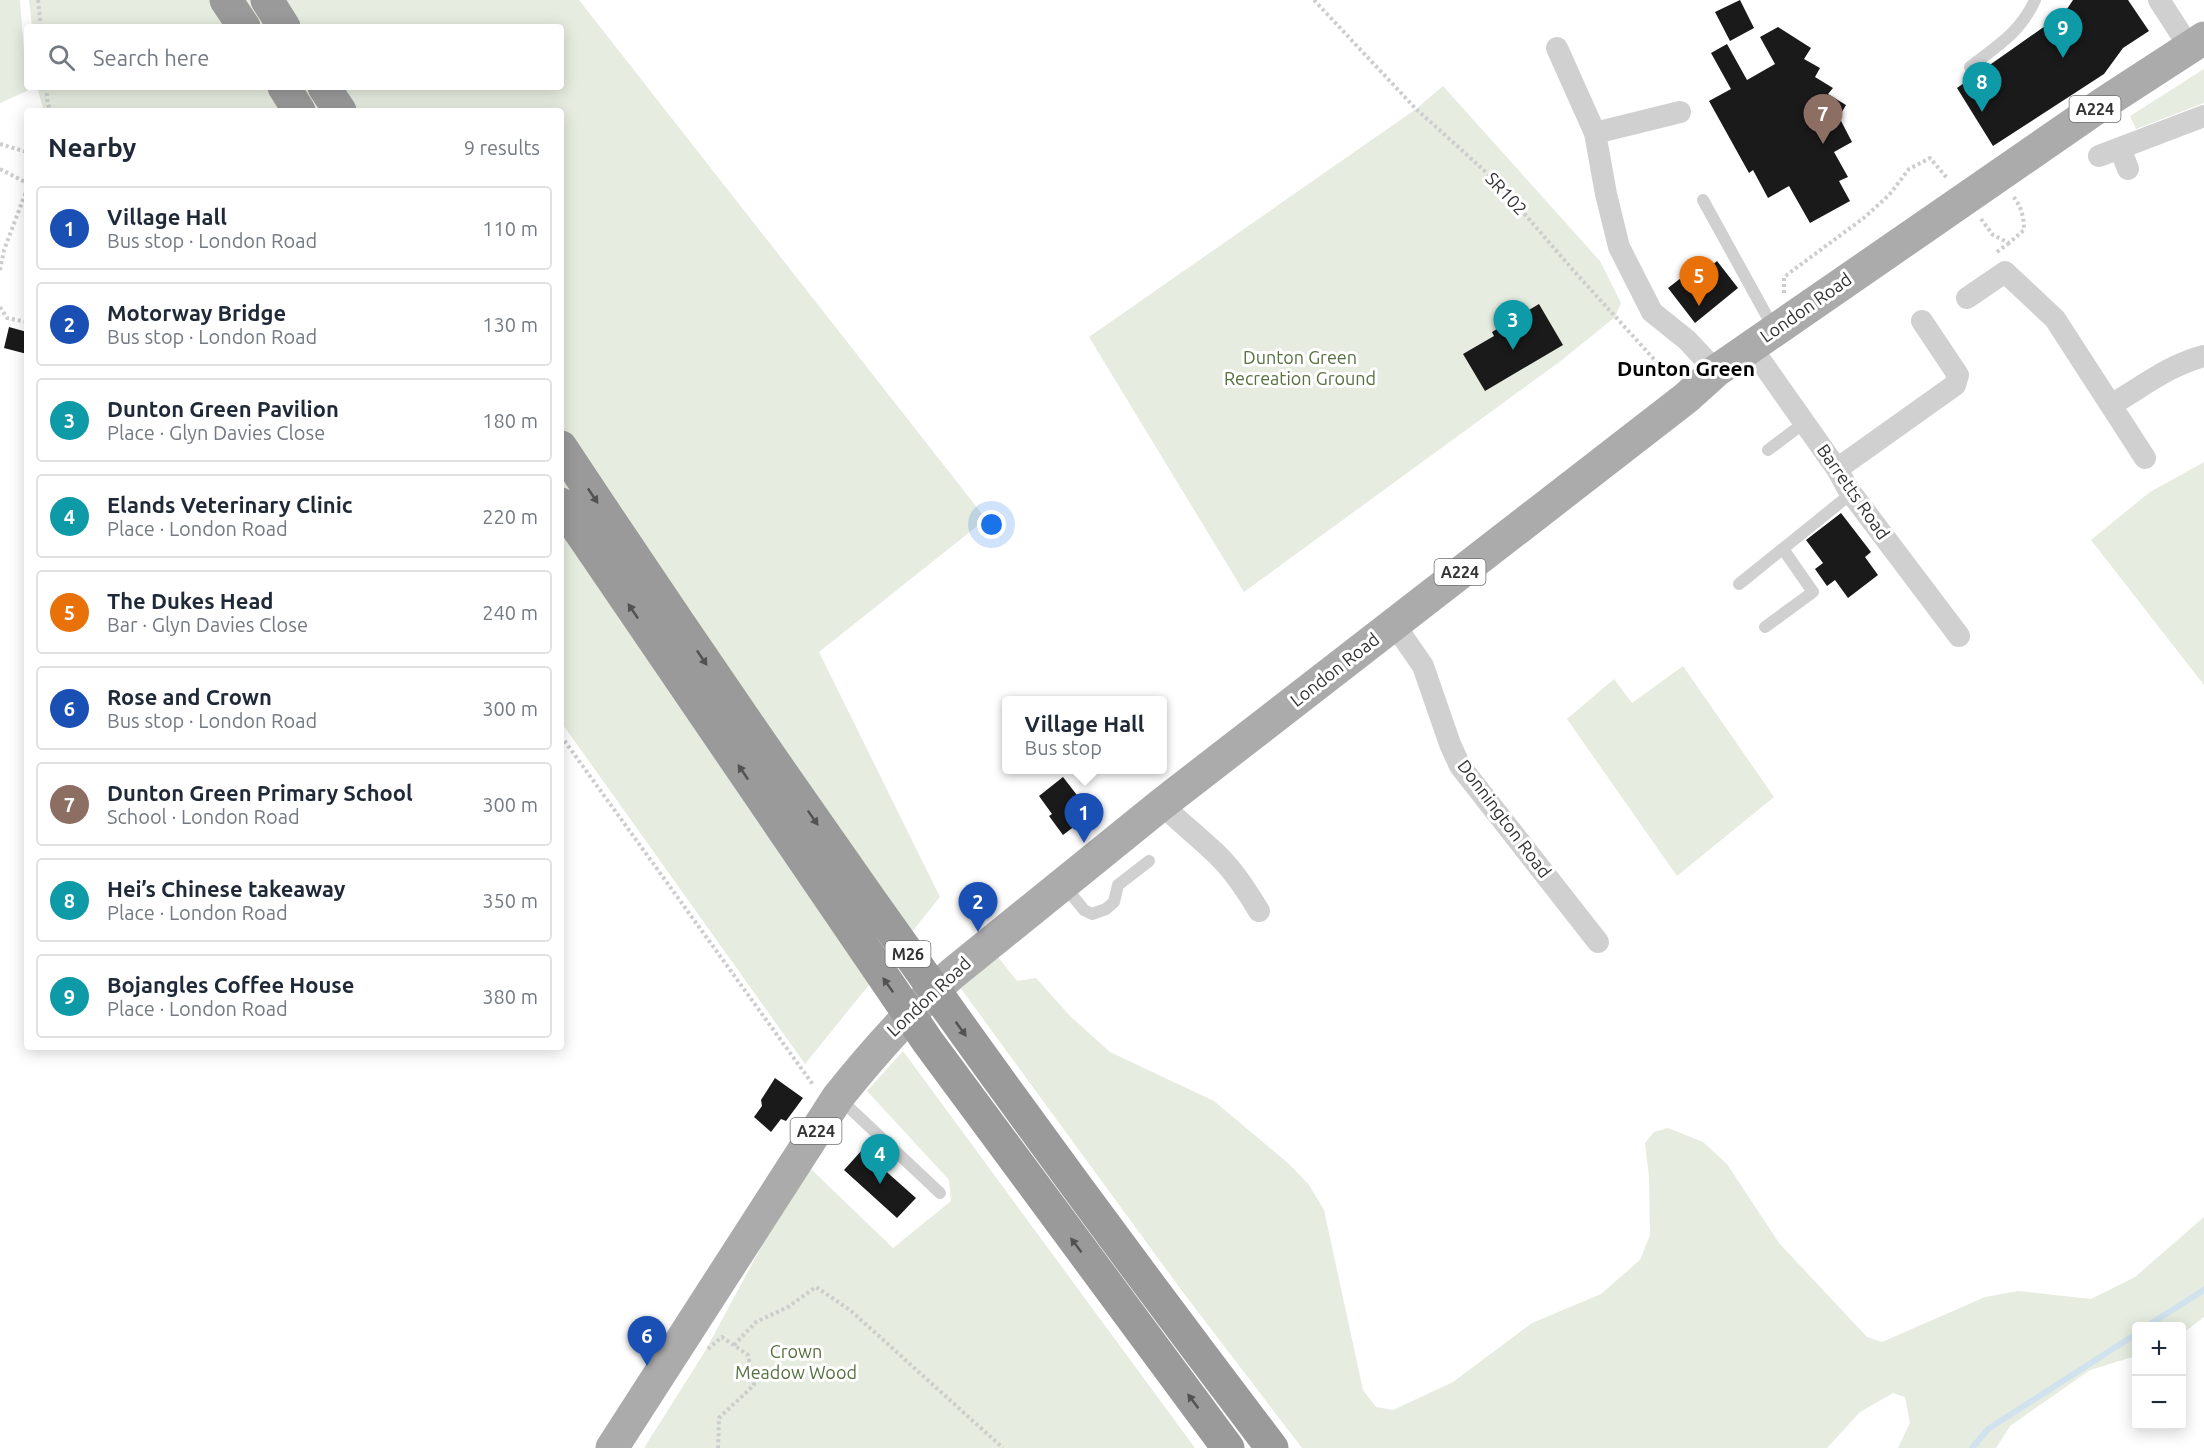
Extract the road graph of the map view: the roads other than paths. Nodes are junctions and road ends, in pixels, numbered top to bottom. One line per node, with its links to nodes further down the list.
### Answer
1 (226, 0): 5 (highway)
2 (267, 0): 6 (highway)
3 (2035, 0): 9 (lane)
4 (2158, 0): 7 (street)
5 (242, 24)
6 (282, 24)
7 (2197, 43): 23 (main road, London Road / A224)
8 (1557, 48): 16 (street)
9 (1970, 67)
10 (286, 90): 12 (highway)
11 (326, 90): 13 (highway)
12 (297, 108)
13 (337, 108)
14 (1680, 112): 16 (street)
15 (2204, 116): 17 (street)
16 (1595, 133): 25 (street)
17 (2120, 148): 18 (street); 19 (street)
18 (2099, 156)
19 (2128, 169)
20 (1703, 200): 23 (lane)
21 (1967, 298): 26 (street)
22 (1922, 321): 31 (street)
23 (1771, 333): 25 (main road, London Road / A224); 27 (street, Barretts Road)
24 (2195, 359): 26 (street)
25 (1716, 371): 36 (main road, London Road / A224)
26 (2111, 405): 30 (street)
27 (1804, 423): 28 (lane); 31 (street, Barretts Road)
28 (1768, 450)
29 (564, 451): 48 (highway, M26, one-way to 48)
30 (2145, 458)
31 (1837, 469): 32 (street, Barretts Road)
32 (1852, 493): 34 (lane); 38 (street, Barretts Road)
33 (564, 508): 47 (highway, M26, one-way to 33)
34 (1783, 549): 35 (lane); 37 (lane)
35 (1739, 584)
36 (1394, 624): 39 (main road, London Road / A224); 43 (street, Donnington Road)
37 (1765, 627)
38 (1959, 636)
39 (1162, 804): 41 (main road, London Road / A224); 42 (street)
40 (1149, 861): 41 (lane)
41 (1063, 884): 44 (main road, London Road / A224)
42 (1259, 910)
43 (1598, 942)
44 (835, 1103): 45 (lane); 46 (main road, London Road / A224)
45 (940, 1193)
46 (612, 1448)
47 (1228, 1448)
48 (1272, 1448)

